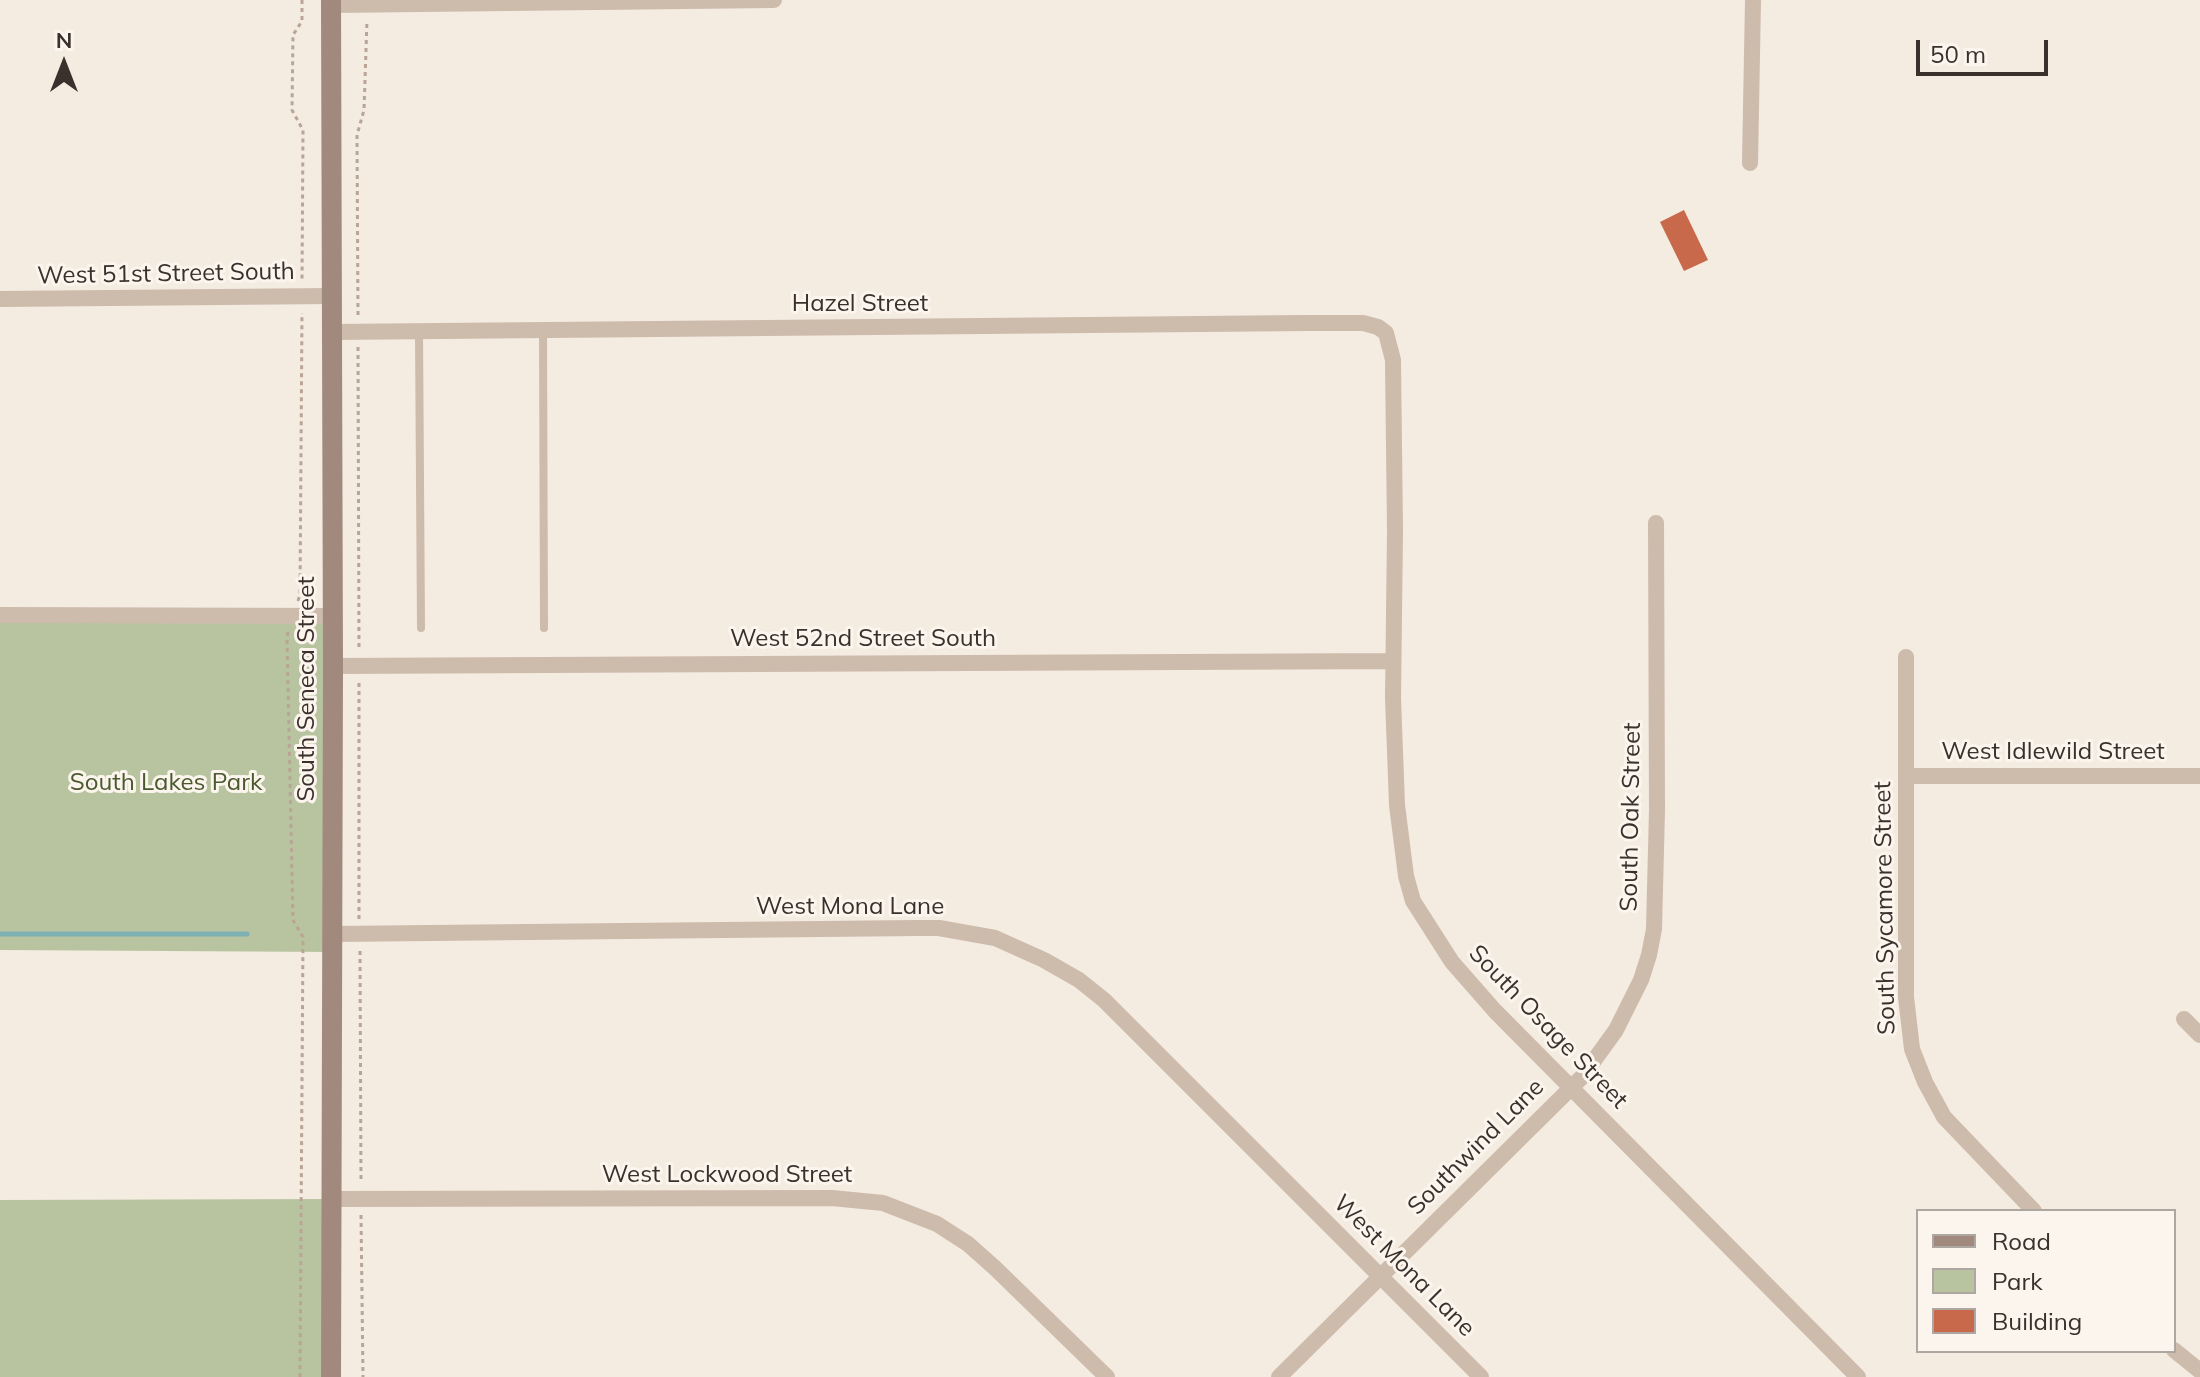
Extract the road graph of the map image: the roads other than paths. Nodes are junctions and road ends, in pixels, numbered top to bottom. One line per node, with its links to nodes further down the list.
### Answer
1 (774, 0): 3 (street)
2 (1753, 0): 4 (street)
3 (331, 2): 5 (street, South Seneca Street)
4 (1750, 163)
5 (332, 296): 6 (street, West 51st Street South); 8 (street, South Seneca Street)
6 (0, 299)
7 (543, 330): 9 (street, Hazel Street); 10 (street, Hazel Street); 15 (lane)
8 (331, 332): 9 (street, Hazel Street); 13 (street, South Seneca Street)
9 (419, 333): 14 (lane)
10 (1386, 333): 17 (street, South Osage Street)
11 (1656, 523): 24 (street, South Oak Street)
12 (0, 615): 13 (street)
13 (333, 616): 18 (street, South Seneca Street)
14 (421, 628)
15 (544, 628)
16 (1906, 657): 19 (street, South Sycamore Street)
17 (1393, 661): 18 (street, West 52nd Street South); 24 (street, South Osage Street)
18 (333, 666): 21 (street, South Seneca Street)
19 (1906, 776): 20 (street, West Idlewild Street); 26 (street, South Sycamore Street)
20 (2200, 776)
21 (333, 934): 25 (street, South Seneca Street); 27 (street, West Mona Lane)
22 (2184, 1019): 23 (street)
23 (2200, 1035)
24 (1571, 1087): 27 (street, Southwind Lane); 34 (street, South Osage Street)
25 (332, 1199): 30 (street, South Seneca Street); 31 (street, West Lockwood Street)
26 (2032, 1209)
27 (1381, 1276): 32 (street, Southwind Lane); 33 (street, West Mona Lane)
28 (2176, 1352): 29 (street)
29 (2200, 1371)
30 (331, 1377)
31 (1107, 1377)
32 (1279, 1377)
33 (1481, 1377)
34 (1858, 1377)

